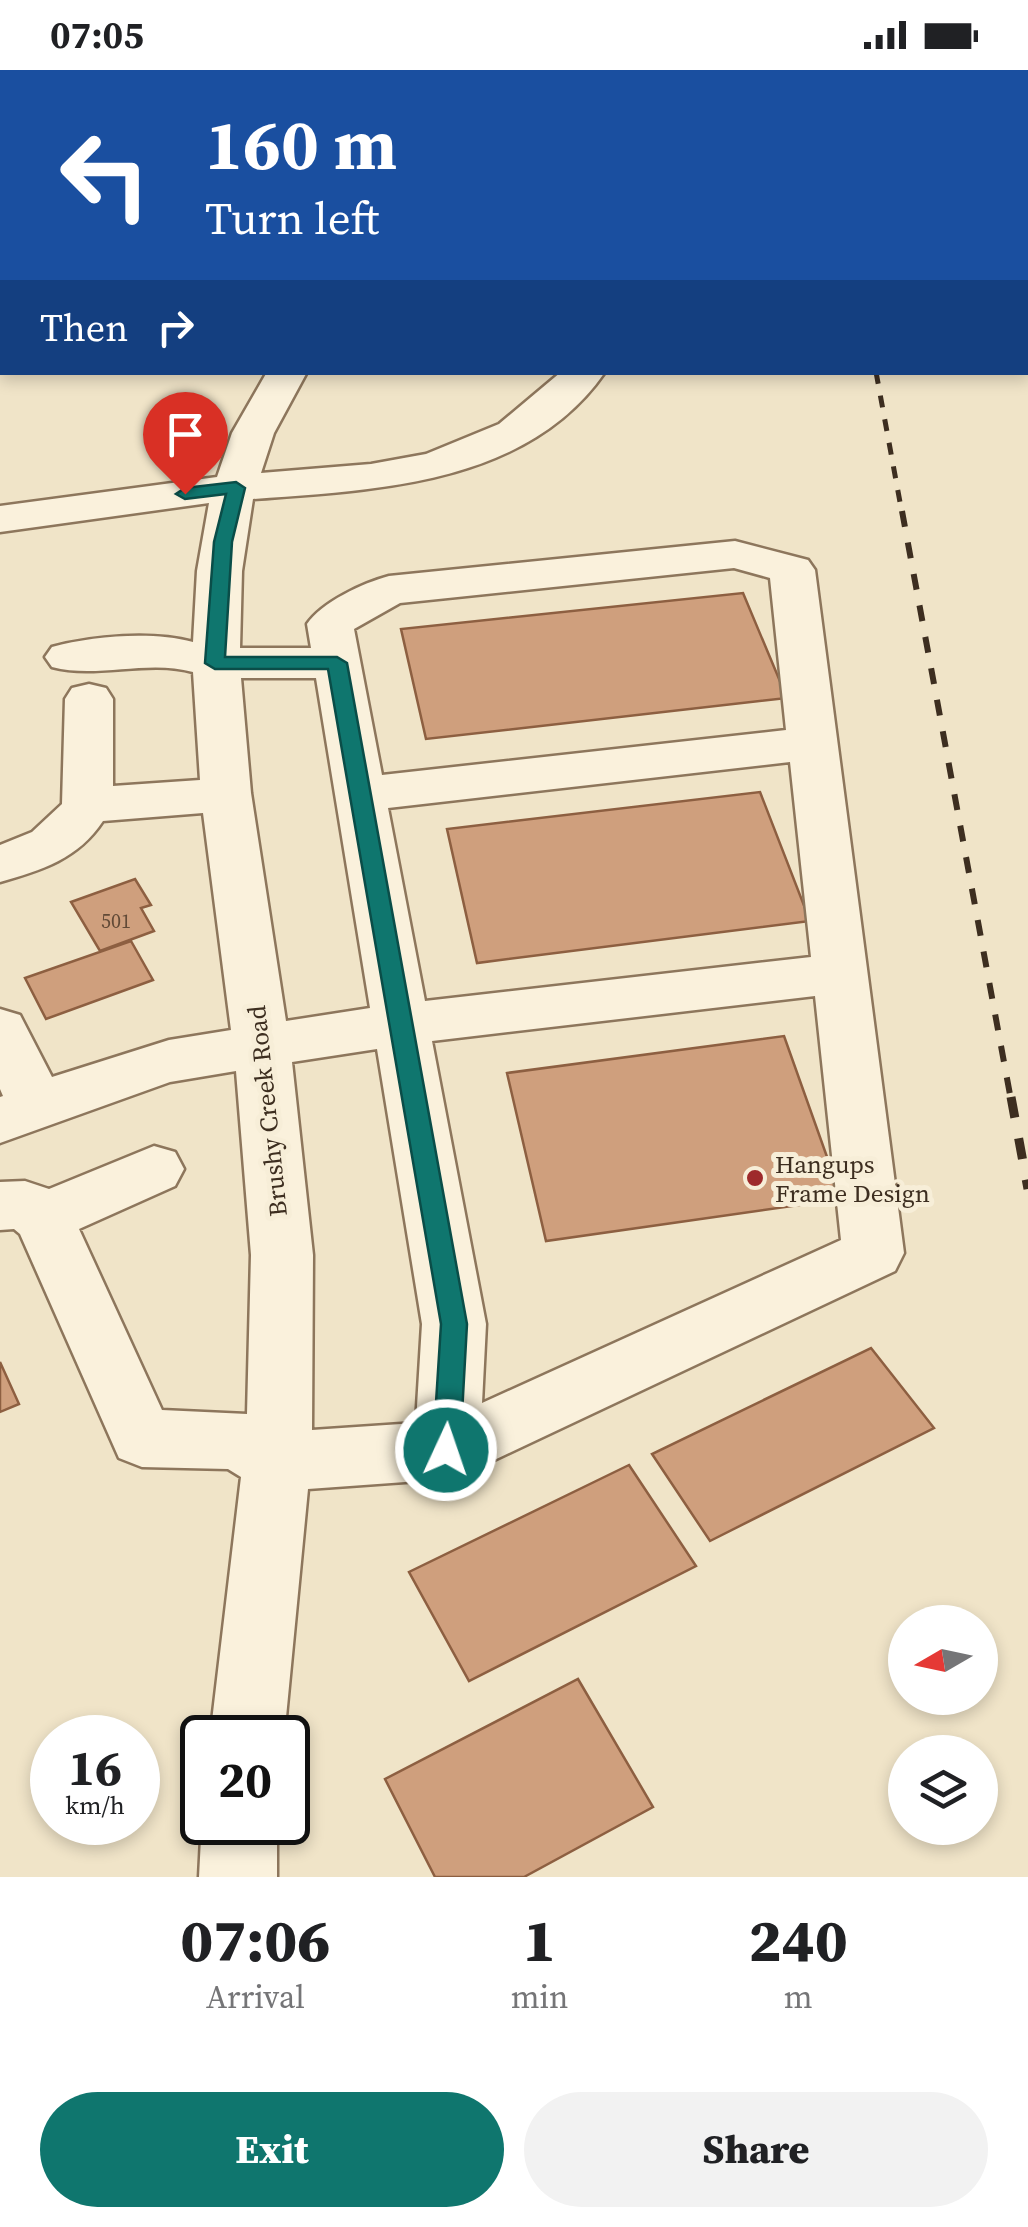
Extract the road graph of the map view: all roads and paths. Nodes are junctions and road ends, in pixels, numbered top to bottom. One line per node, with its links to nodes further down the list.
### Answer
1 (285, 375): 3 (street, Brushy Creek Road)
2 (582, 375): 3 (street)
3 (236, 488): 4 (street); 5 (street, Brushy Creek Road)
4 (0, 519)
5 (215, 663): 6 (street); 9 (street, Brushy Creek Road); 10 (street)
6 (337, 663): 7 (street); 8 (street)
7 (813, 743): 8 (street); 12 (street)
8 (360, 794): 13 (street)
9 (226, 795): 10 (street); 15 (street, Brushy Creek Road)
10 (87, 805): 11 (street)
11 (0, 864)
12 (840, 973): 13 (street); 19 (street)
13 (401, 1024): 15 (street); 19 (street)
14 (0, 1030): 16 (street)
15 (262, 1047): 16 (street); 20 (street, Brushy Creek Road)
16 (19, 1114)
17 (154, 1169): 18 (street)
18 (22, 1212): 20 (street)
19 (446, 1450): 20 (street)
20 (274, 1462): 21 (street, Brushy Creek Road)
21 (249, 1715)
22 (239, 1845): 23 (street)
23 (238, 1877)

